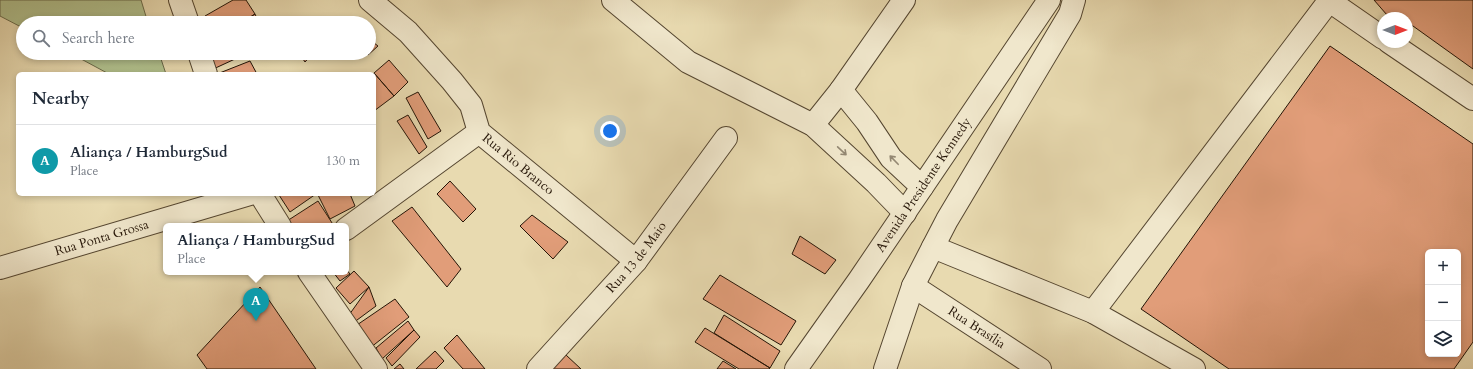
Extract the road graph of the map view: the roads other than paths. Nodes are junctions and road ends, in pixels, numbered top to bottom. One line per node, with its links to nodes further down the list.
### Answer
1 (181, 0): 8 (street)
2 (370, 0): 16 (street, Rua Rio Branco)
3 (613, 0): 15 (street)
4 (904, 0): 13 (street)
5 (1049, 0): 18 (street, Avenida Presidente Kennedy)
6 (1074, 0): 24 (street)
7 (1328, 1): 9 (street); 29 (street)
8 (186, 16)
9 (1377, 34)
10 (1398, 48): 14 (street)
11 (201, 60): 12 (street)
12 (205, 72)
13 (841, 90): 15 (street); 18 (street, one-way to 13)
14 (1473, 99)
15 (813, 125): 21 (street, one-way to 21)
16 (479, 132): 23 (street); 25 (street, Rua Rio Branco)
17 (726, 138): 25 (street, Rua 13 de Maio)
18 (922, 187): 21 (street, Avenida Presidente Kennedy)
19 (243, 196): 26 (street, Rua Ponta Grossa)
20 (261, 196): 22 (street)
21 (905, 213): 32 (street, Avenida Presidente Kennedy)
22 (278, 223)
23 (349, 227)
24 (933, 247): 28 (street); 29 (street)
25 (636, 261): 31 (street, Rua 13 de Maio)
26 (0, 268)
27 (311, 275): 30 (street)
28 (913, 286): 33 (street); 34 (street, Rua Brasília)
29 (1093, 312): 35 (street)
30 (376, 369)
31 (538, 369)
32 (796, 369)
33 (884, 369)
34 (1040, 369)
35 (1194, 369)

